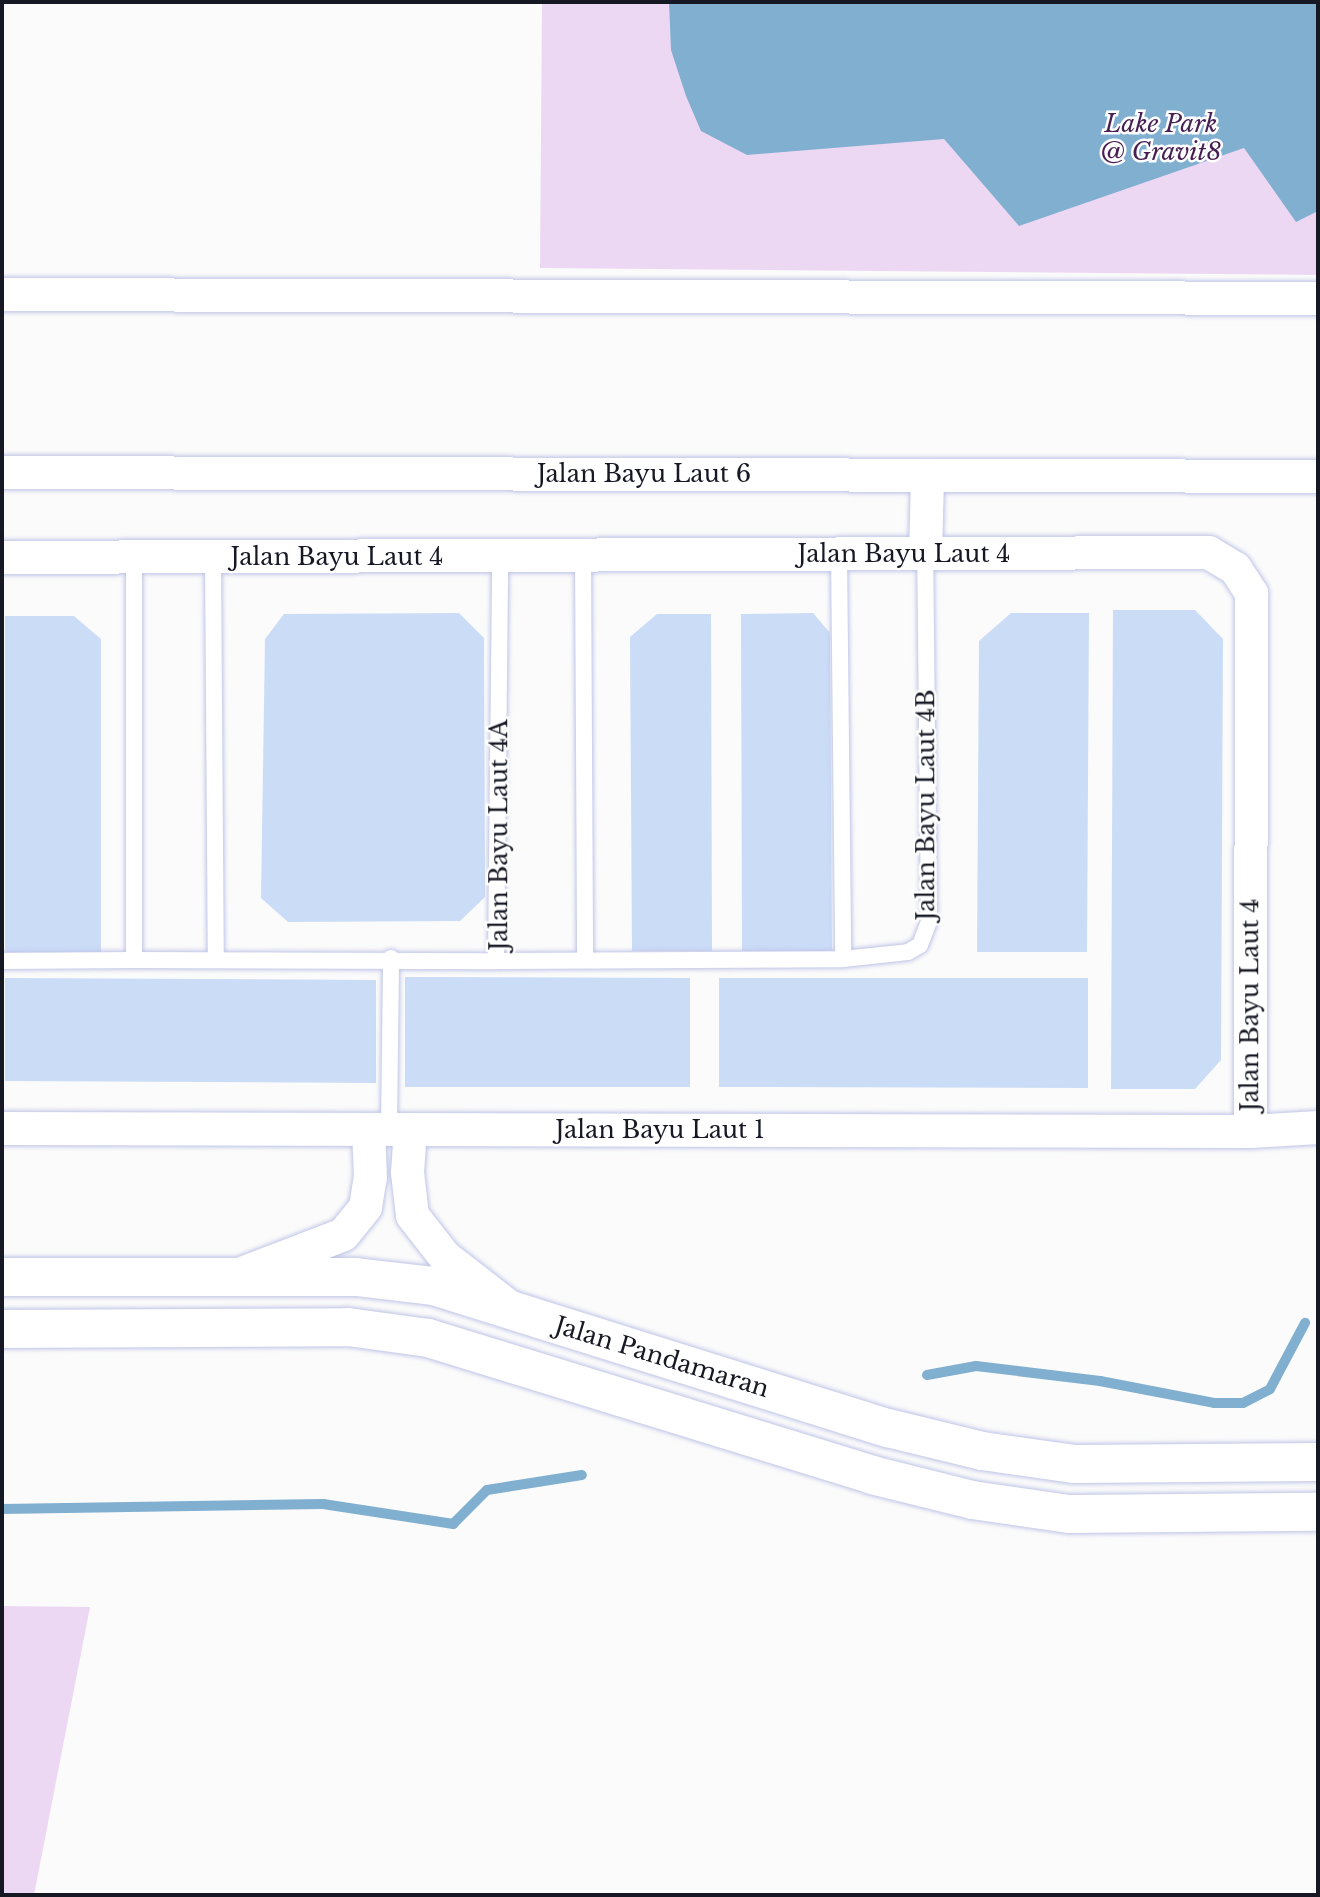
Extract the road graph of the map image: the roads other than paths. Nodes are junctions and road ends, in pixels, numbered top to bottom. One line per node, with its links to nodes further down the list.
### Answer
1 (2, 294): 2 (street)
2 (1318, 298)
3 (1318, 460): 6 (lane, Jalan Bayu Laut 6)
4 (2, 472): 5 (street, Jalan Bayu Laut 6)
5 (927, 475): 6 (street, Jalan Bayu Laut 6); 9 (street, Jalan Bayu Laut 4B)
6 (1285, 475): 7 (street, Jalan Bayu Laut 6)
7 (1318, 476)
8 (839, 554): 9 (street, Jalan Bayu Laut 4); 10 (street, Jalan Bayu Laut 4); 18 (lane)
9 (925, 554): 18 (lane, Jalan Bayu Laut 4B); 25 (street, Jalan Bayu Laut 4)
10 (583, 555): 11 (street, Jalan Bayu Laut 4); 17 (lane)
11 (500, 556): 13 (street, Jalan Bayu Laut 4); 21 (lane, Jalan Bayu Laut 4A)
12 (134, 557): 13 (street, Jalan Bayu Laut 4); 14 (street, Jalan Bayu Laut 4); 19 (lane)
13 (213, 557): 15 (lane)
14 (2, 558)
15 (216, 958): 16 (lane); 19 (lane)
16 (391, 958): 21 (lane); 24 (lane)
17 (585, 959): 18 (lane, Jalan Bayu Laut 4B); 21 (lane, Jalan Bayu Laut 4A)
18 (843, 959)
19 (134, 960): 20 (lane)
20 (2, 961)
21 (496, 961)
22 (1318, 1127): 25 (street, Jalan Bayu Laut 1)
23 (2, 1128): 24 (street, Jalan Bayu Laut 1)
24 (389, 1129): 25 (street, Jalan Bayu Laut 1); 26 (street); 28 (street)
25 (1250, 1131)
26 (237, 1275): 27 (main road, Jalan Pandamaran); 28 (main road, Jalan Pandamaran)
27 (2, 1277)
28 (516, 1312): 30 (main road, Jalan Pandamaran)
29 (2, 1329): 31 (main road, Jalan Pandamaran)
30 (1318, 1462)
31 (1318, 1512)

